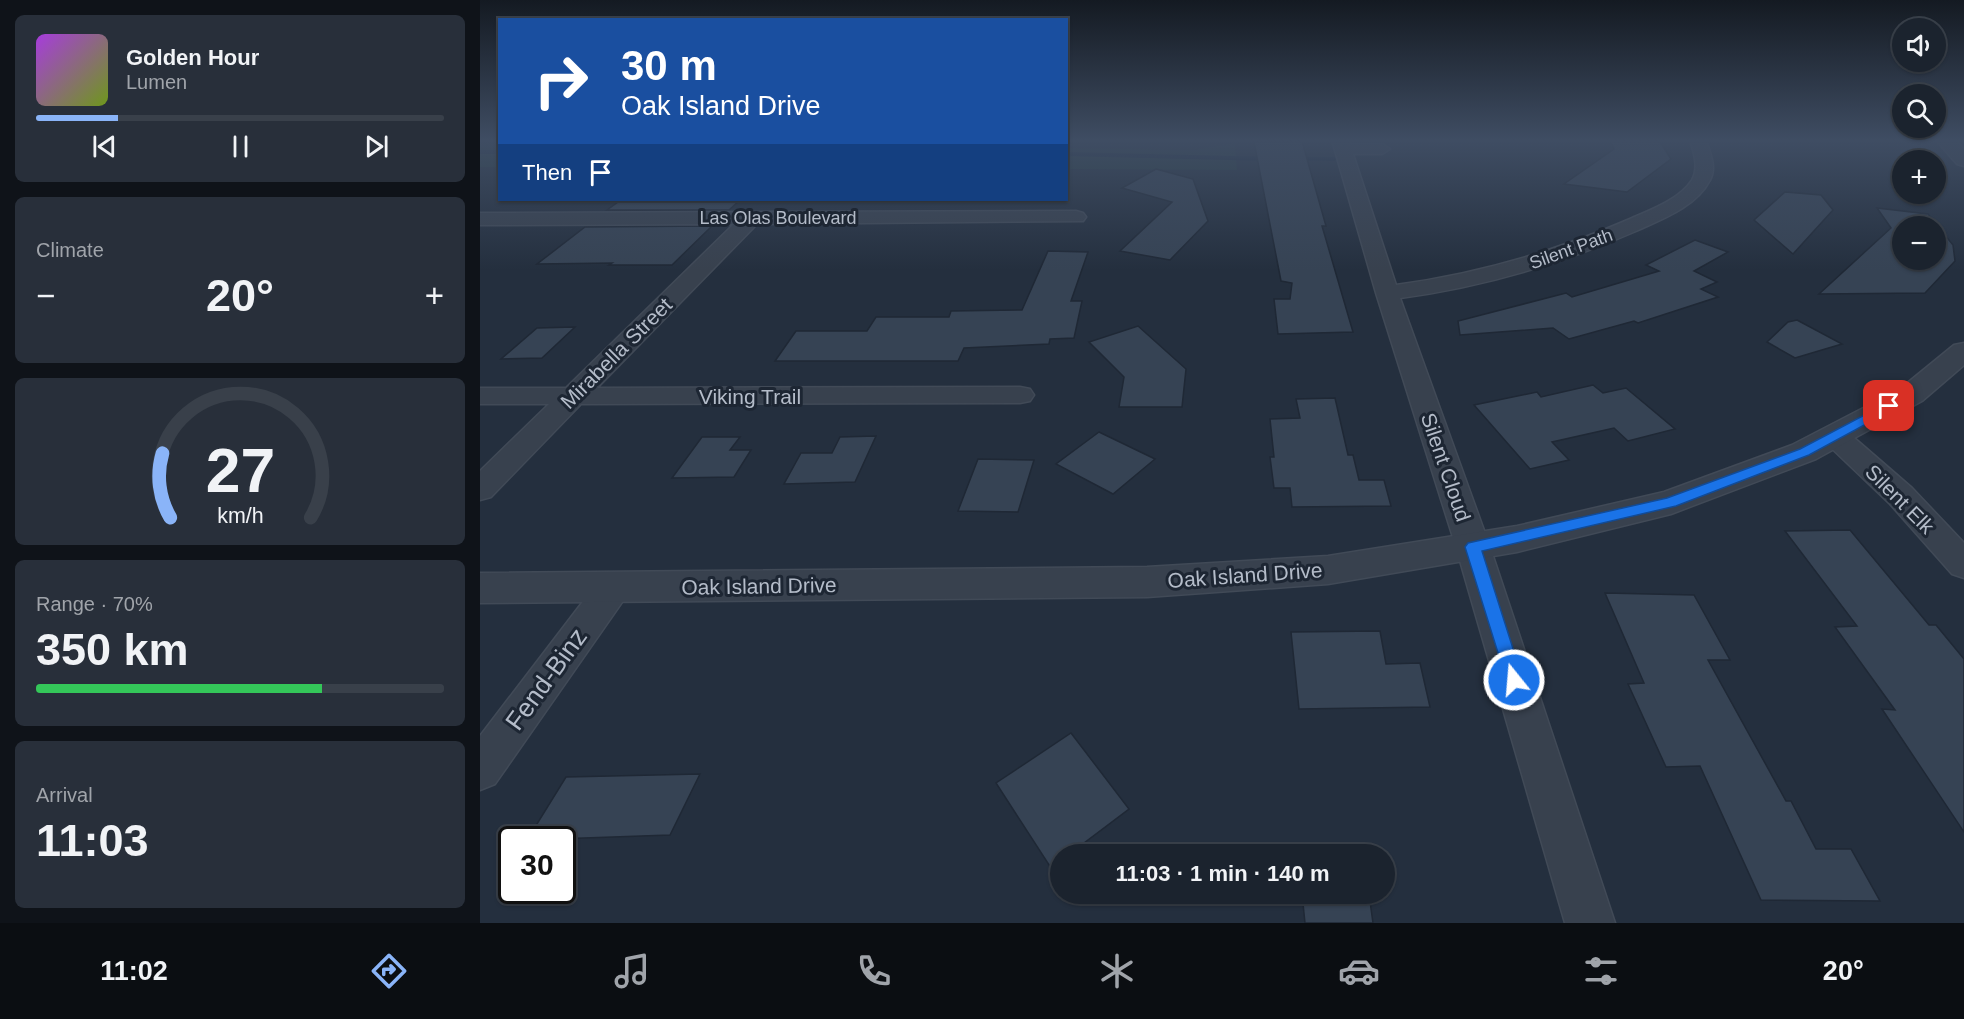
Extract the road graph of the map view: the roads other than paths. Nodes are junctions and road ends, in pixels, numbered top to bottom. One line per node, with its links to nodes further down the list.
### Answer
1 (1353, 183): 6 (street, Silent Cloud)
2 (1699, 183): 6 (street, Silent Path)
3 (1076, 217): 4 (street, Las Olas Boulevard)
4 (753, 218): 5 (street, Las Olas Boulevard); 10 (street, Mirabella Street)
5 (480, 219)
6 (1387, 293): 13 (street, Silent Cloud)
7 (1964, 351): 11 (street, Oak Island Drive)
8 (1020, 395): 10 (street, Viking Trail)
9 (480, 396): 10 (street, Viking Trail)
10 (574, 396): 12 (street, Mirabella Street)
11 (1835, 436): 13 (street, Oak Island Drive); 14 (street, Silent Elk)
12 (480, 489)
13 (1473, 547): 16 (street, Oak Island Drive); 18 (street, Silent Cloud)
14 (1964, 565)
15 (480, 588): 16 (street, Oak Island Drive)
16 (613, 588): 17 (street, Fend-Binz)
17 (480, 770)
18 (1590, 923)

